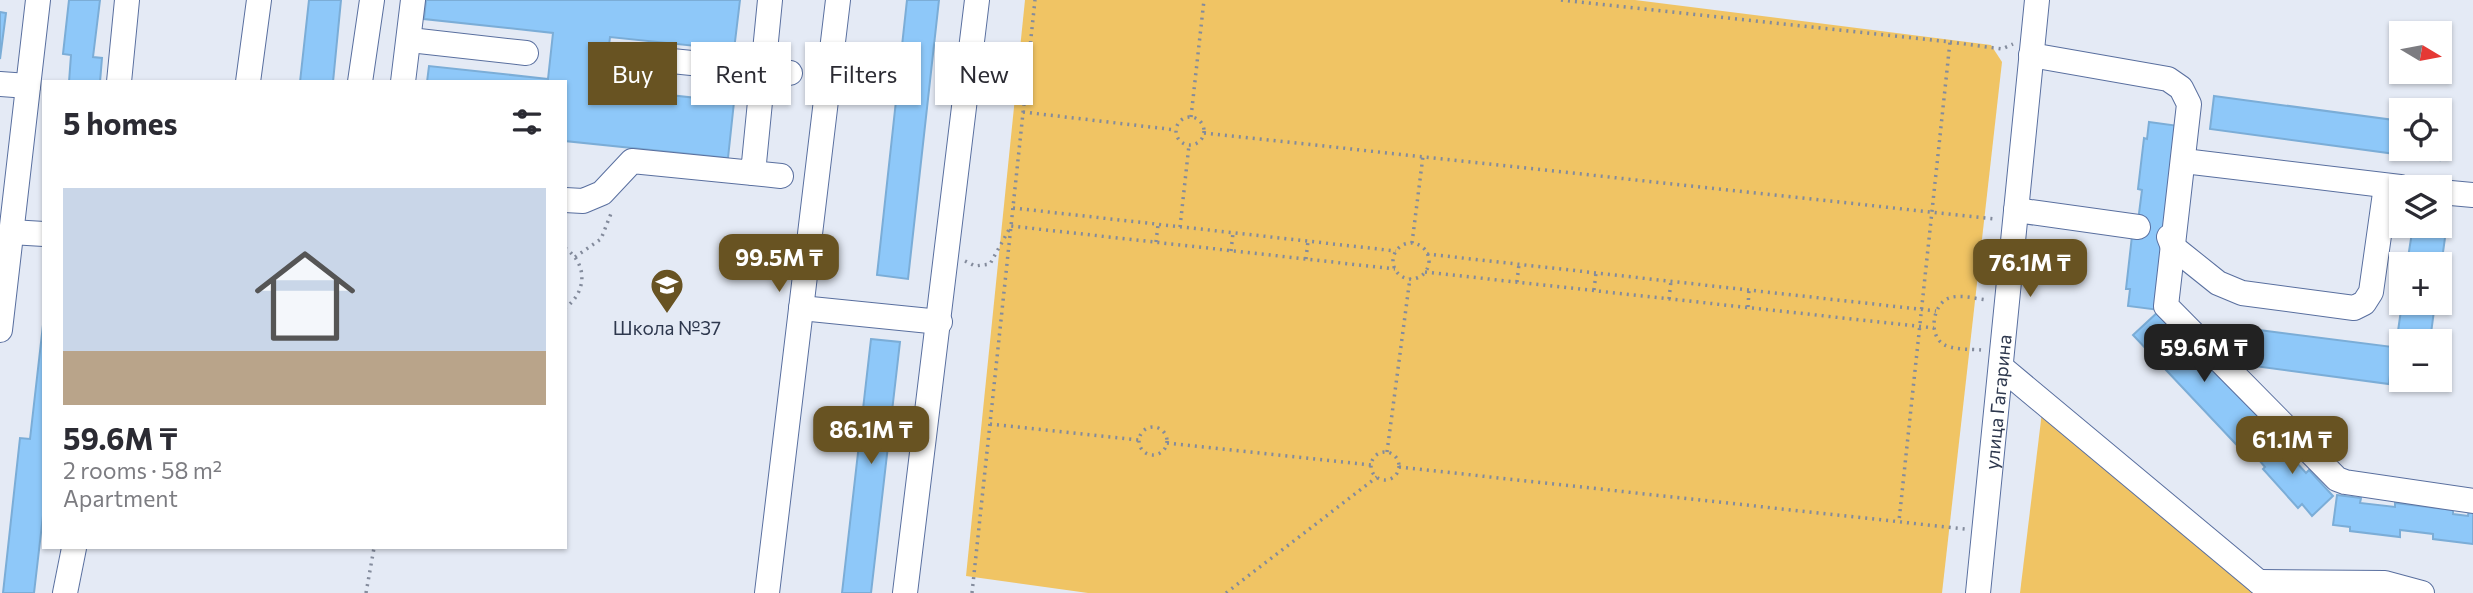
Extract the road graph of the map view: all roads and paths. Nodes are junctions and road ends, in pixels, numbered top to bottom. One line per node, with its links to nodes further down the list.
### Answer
1 (38, 0): 23 (street)
2 (127, 0): 18 (street)
3 (259, 0): 19 (street)
4 (372, 0): 20 (street)
5 (413, 0): 13 (street)
6 (770, 0): 14 (street)
7 (838, 0): 73 (street)
8 (977, 0): 53 (street)
9 (1035, 0): 25 (path)
10 (1204, 0): 26 (path)
11 (1561, 0): 15 (path)
12 (2036, 0): 16 (street, улица Гагарина)
13 (410, 40): 17 (street); 21 (street)
14 (766, 42)
15 (1950, 42): 16 (path); 40 (path)
16 (2032, 45): 31 (street); 41 (street, улица Гагарина)
17 (526, 53)
18 (119, 80)
19 (248, 80)
20 (360, 80)
21 (403, 80)
22 (0, 83): 23 (street)
23 (28, 86): 46 (street)
24 (760, 105): 32 (street)
25 (1023, 112): 27 (path); 39 (path)
26 (1192, 117): 27 (path); 28 (path)
27 (1176, 130): 29 (path)
28 (1204, 133): 29 (path); 30 (path)
29 (1189, 145): 44 (path)
30 (1423, 156): 40 (path); 52 (path)
31 (2184, 161): 34 (street); 49 (street)
32 (753, 173): 33 (street); 37 (street)
33 (780, 176)
34 (2389, 187)
35 (2452, 192): 36 (street)
36 (2473, 195)
37 (567, 200)
38 (2389, 206): 49 (street)
39 (1013, 208): 42 (path); 43 (path)
40 (1932, 212): 41 (path); 74 (path)
41 (2016, 215): 45 (street); 70 (street, улица Гагарина)
42 (1158, 225): 44 (path); 51 (path)
43 (1011, 226): 51 (path); 53 (path); 81 (path)
44 (1180, 227): 47 (path)
45 (2138, 227)
46 (11, 232): 48 (street); 66 (street)
47 (1233, 233): 50 (path); 55 (path)
48 (42, 234)
49 (2170, 240): 88 (street)
50 (1308, 241): 56 (path); 58 (path)
51 (1156, 242): 55 (path)
52 (1412, 243): 56 (path); 57 (path)
53 (948, 246): 76 (street)
54 (567, 250): 71 (path)
55 (1231, 251): 58 (path)
56 (1396, 251): 60 (path)
57 (1427, 254): 59 (path); 61 (path)
58 (1306, 259): 60 (path)
59 (1519, 264): 62 (path); 65 (path)
60 (1395, 269): 63 (path)
61 (1424, 272): 63 (path); 65 (path)
62 (1596, 273): 64 (path); 67 (path)
63 (1410, 278): 84 (path)
64 (1671, 281): 68 (path); 69 (path)
65 (1517, 282): 67 (path)
66 (2, 288): 79 (street)
67 (1594, 290): 69 (path)
68 (1749, 290): 72 (path); 74 (path)
69 (1669, 299): 72 (path)
70 (2007, 302): 75 (path); 80 (street, улица Гагарина)
71 (567, 306)
72 (1748, 307): 77 (path)
73 (801, 308): 76 (street); 96 (street)
74 (1922, 309): 75 (path); 77 (path)
75 (1936, 311): 78 (path)
76 (940, 321): 97 (street)
77 (1920, 326): 78 (path); 89 (path)
78 (1934, 328): 80 (path)
79 (0, 330)
80 (2001, 360): 90 (street, улица Гагарина); 93 (street)
81 (990, 424): 82 (path); 98 (path)
82 (1139, 440): 83 (path); 83 (path)
83 (1167, 443): 85 (path)
84 (1387, 452): 85 (path); 86 (path)
85 (1371, 464): 87 (path)
86 (1399, 467): 87 (path); 89 (path)
87 (1377, 477): 99 (path)
88 (2473, 501)
89 (1899, 521): 90 (path)
90 (1984, 531): 100 (street, улица Гагарина)
91 (74, 549): 94 (street)
92 (373, 549): 95 (path)
93 (2266, 588): 101 (street)
94 (65, 593)
95 (366, 593)
96 (767, 593)
97 (905, 593)
98 (972, 593)
99 (1226, 593)
100 (1978, 593)
101 (2422, 593)

